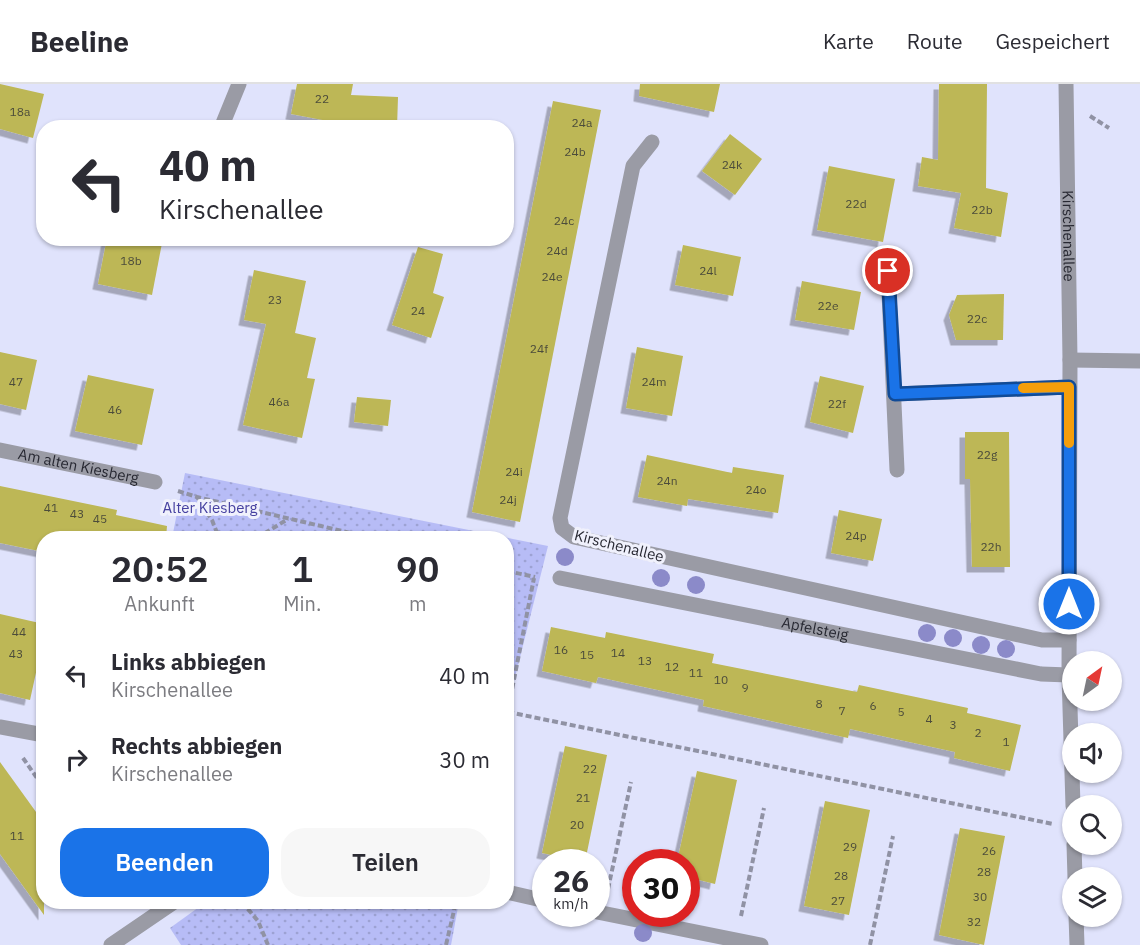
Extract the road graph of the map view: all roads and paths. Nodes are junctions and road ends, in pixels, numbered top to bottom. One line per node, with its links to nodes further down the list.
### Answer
1 (238, 84): 4 (street)
2 (1066, 84): 8 (street, Kirschenallee)
3 (1087, 114): 5 (path)
4 (224, 120)
5 (1108, 128)
6 (652, 142): 22 (street, Kirschenallee)
7 (888, 271): 11 (street)
8 (1070, 360): 9 (street); 10 (street, Kirschenallee)
9 (1140, 361)
10 (1069, 387): 11 (street); 22 (street, Kirschenallee)
11 (895, 394): 13 (street)
12 (0, 450): 14 (street, Am alten Kiesberg)
13 (897, 470)
14 (155, 482): 15 (path)
15 (197, 497): 16 (path); 17 (path)
16 (288, 519): 18 (path); 19 (path)
17 (216, 531)
18 (268, 531)
19 (341, 531)
20 (534, 577): 25 (path)
21 (560, 578): 24 (street, Apfelsteig)
22 (1069, 640): 23 (street, Kirschenallee)
23 (1069, 651)
24 (1062, 675)
25 (514, 678)
26 (1070, 711): 31 (street, Kirschenallee)
27 (514, 714): 33 (path)
28 (0, 726): 29 (street)
29 (36, 733)
30 (631, 782): 35 (path)
31 (1073, 795)
32 (765, 808): 43 (path)
33 (1053, 824)
34 (892, 836): 48 (path)
35 (610, 870)
36 (514, 894): 37 (street)
37 (532, 898)
38 (164, 909): 44 (street)
39 (248, 909): 45 (path)
40 (454, 909): 46 (path)
41 (610, 914): 43 (street)
42 (1076, 927): 49 (street)
43 (736, 940): 47 (street)
44 (111, 945)
45 (268, 945)
46 (446, 945)
47 (761, 945)
48 (870, 945)
49 (1077, 945)

